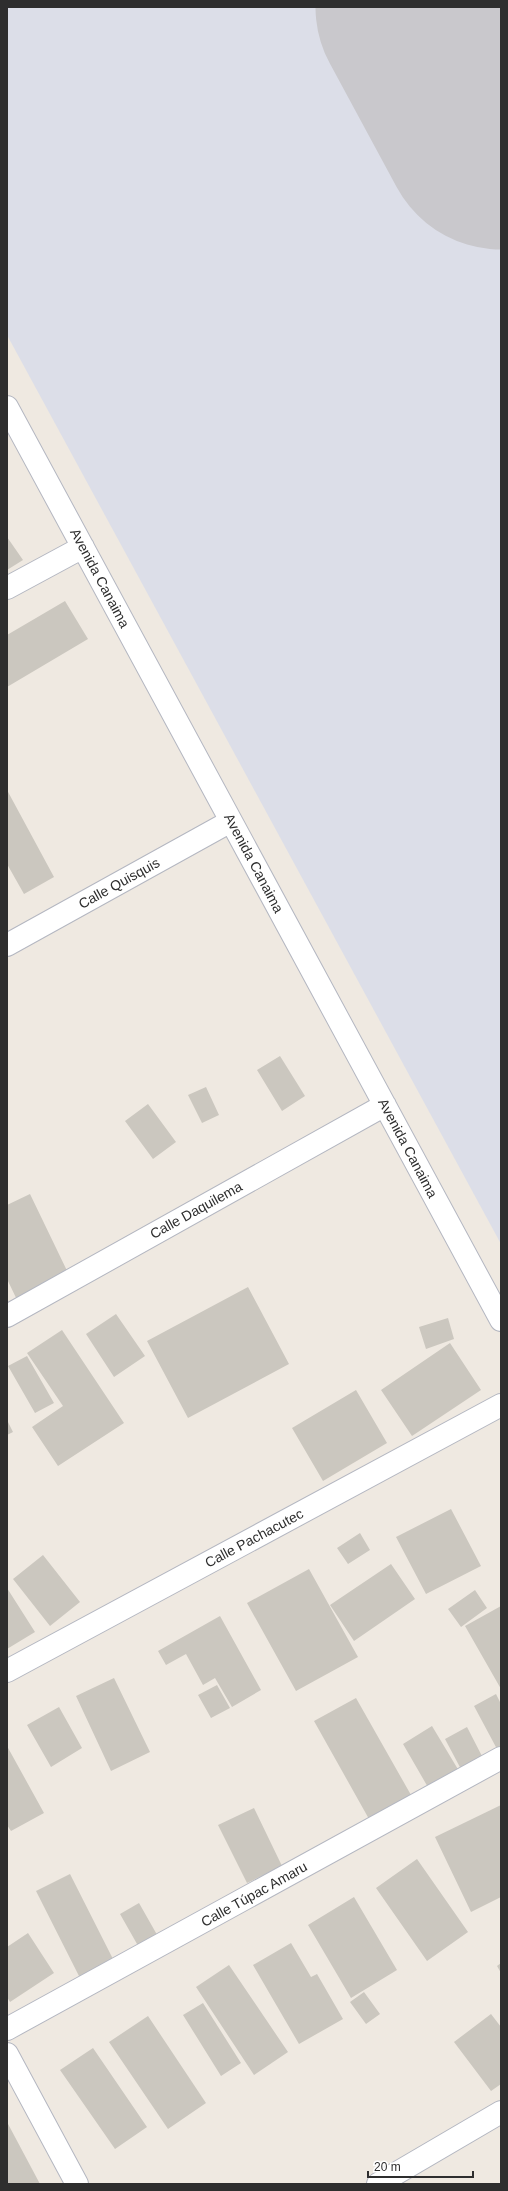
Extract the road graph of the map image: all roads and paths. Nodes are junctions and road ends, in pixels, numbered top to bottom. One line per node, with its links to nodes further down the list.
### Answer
1 (7, 406): 2 (street, Avenida Canaima)
2 (83, 548): 3 (street); 4 (street, Avenida Canaima)
3 (7, 588)
4 (231, 821): 5 (street, Calle Quisquis); 6 (street, Avenida Canaima)
5 (7, 945)
6 (385, 1104): 7 (street, Calle Daquilema); 8 (street, Avenida Canaima)
7 (7, 1316)
8 (501, 1320)
9 (501, 1405): 10 (street, Calle Pachacutec)
10 (7, 1671)
11 (501, 1758): 12 (street, Calle Túpac Amaru)
12 (7, 2030)
13 (7, 2054): 15 (street)
14 (501, 2112): 16 (street)
15 (77, 2184)
16 (378, 2184)

